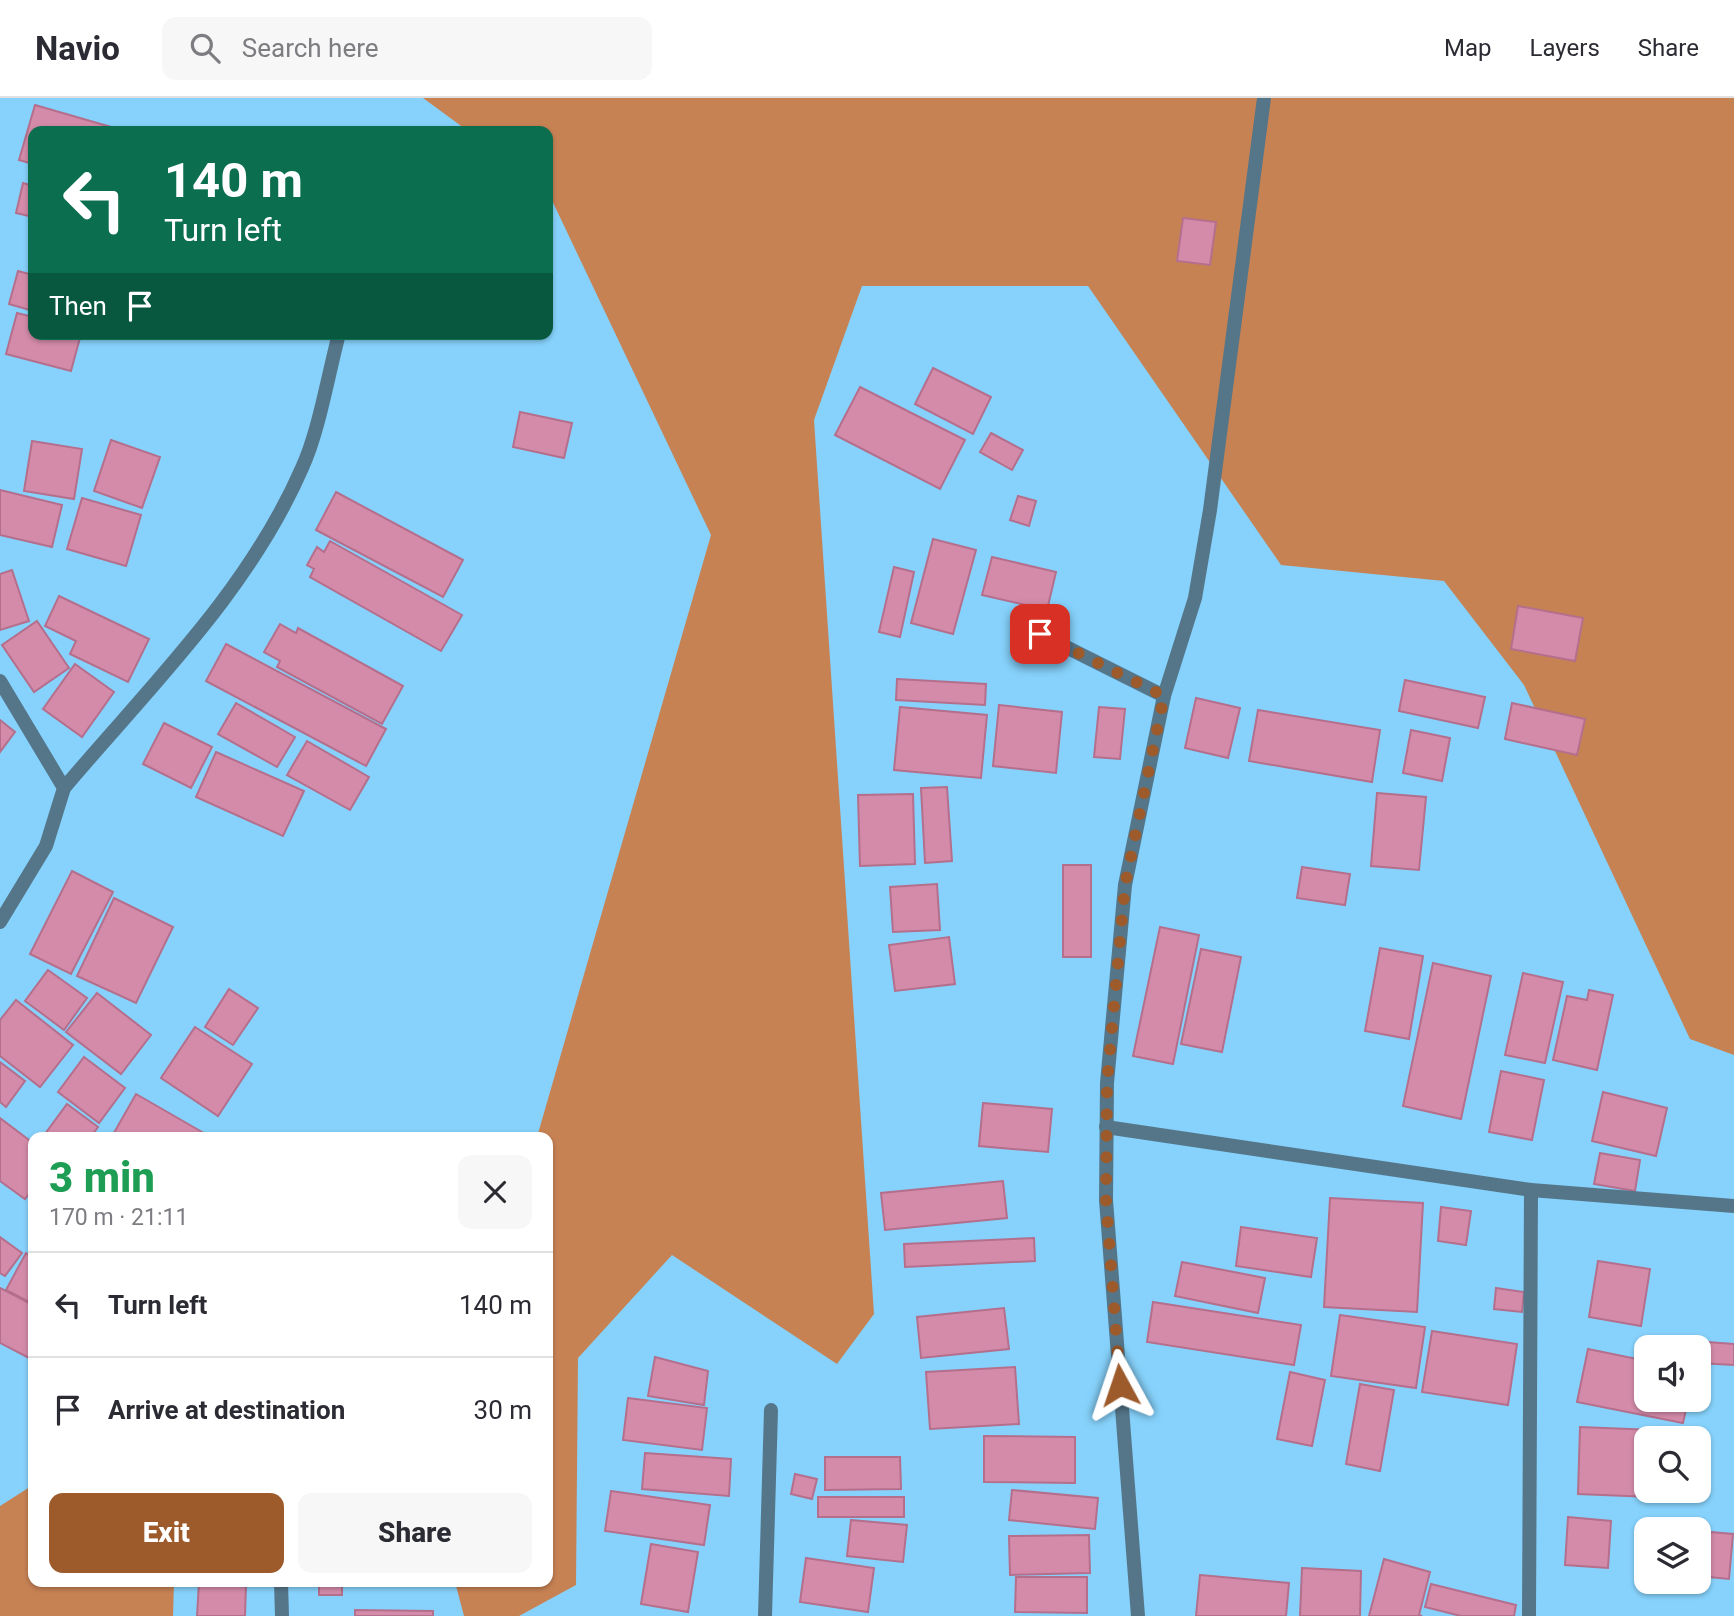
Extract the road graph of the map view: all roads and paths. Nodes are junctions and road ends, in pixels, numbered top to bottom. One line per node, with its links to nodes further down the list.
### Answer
1 (1264, 98): 5 (street)
2 (337, 340): 6 (street)
3 (1040, 634): 5 (street)
4 (0, 681): 6 (street)
5 (1164, 696): 8 (street)
6 (64, 788): 7 (street)
7 (0, 922)
8 (1107, 1127): 9 (street); 15 (street)
9 (1531, 1190): 10 (street); 16 (street)
10 (1734, 1206)
11 (771, 1410): 14 (street)
12 (281, 1587): 13 (street)
13 (282, 1616)
14 (765, 1616)
15 (1138, 1616)
16 (1529, 1616)

